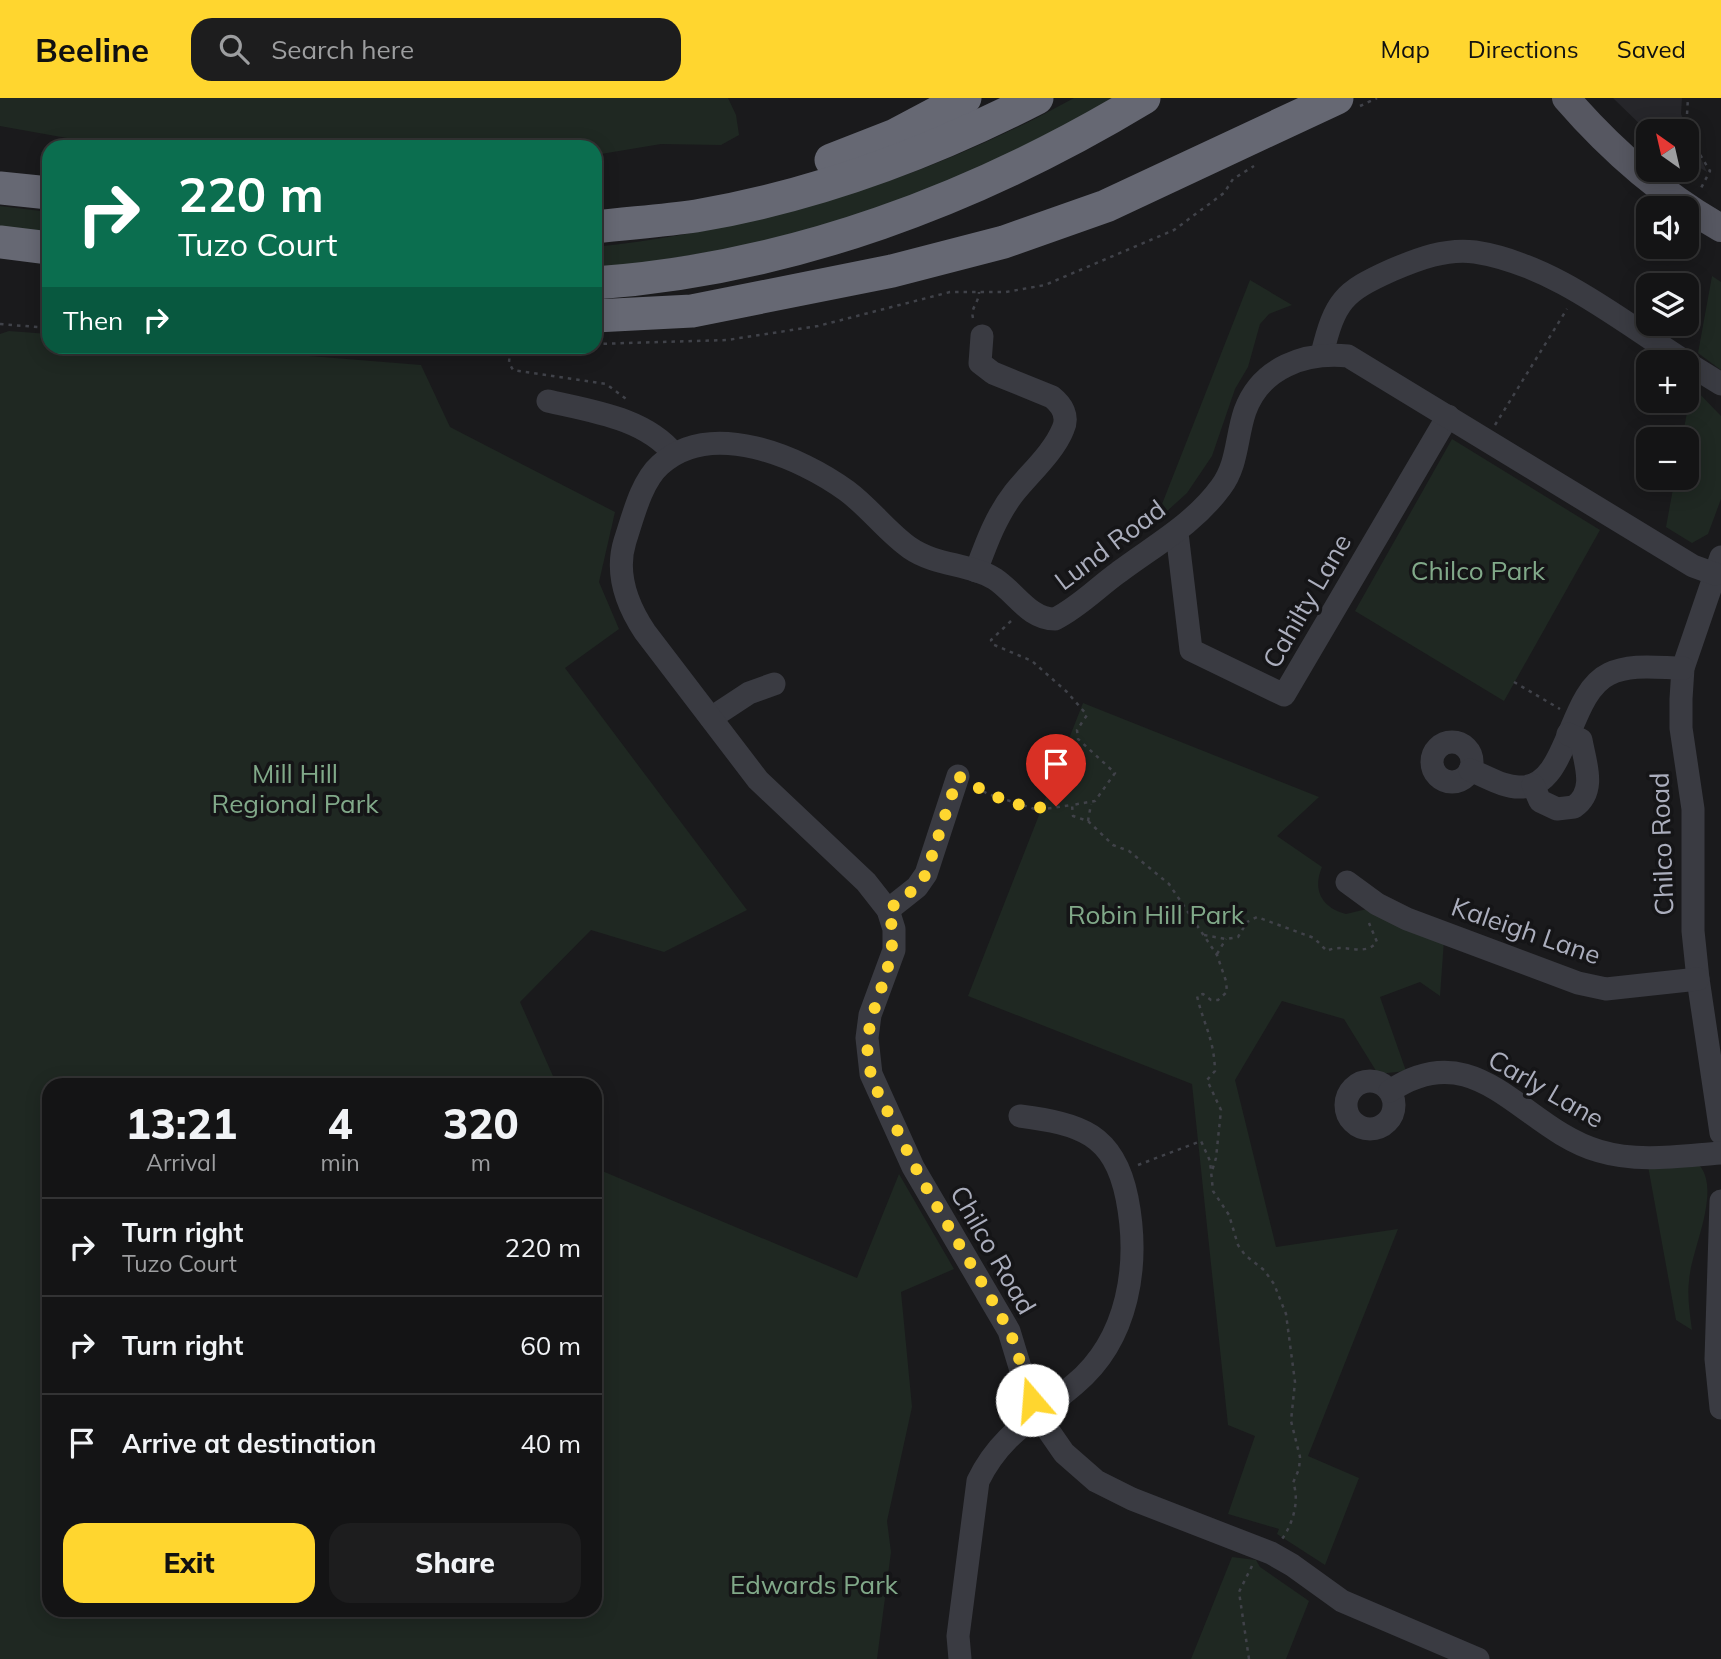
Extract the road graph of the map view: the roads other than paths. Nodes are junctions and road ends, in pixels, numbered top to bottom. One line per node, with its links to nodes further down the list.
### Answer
1 (965, 98): 8 (highway)
2 (1037, 98): 9 (highway)
3 (1144, 98): 13 (highway)
4 (1566, 98): 10 (main road)
5 (1328, 101): 14 (highway)
6 (0, 188): 7 (highway)
7 (42, 193)
8 (602, 212)
9 (602, 226)
10 (1721, 228)
11 (0, 242): 12 (highway)
12 (42, 247)
13 (602, 282)
14 (602, 316)
15 (982, 337): 25 (street)
16 (1666, 350): 17 (street)
17 (1322, 354): 21 (street, Lund Road); 23 (street, Lund Road)
18 (1699, 371): 19 (street)
19 (1721, 384)
20 (548, 401): 22 (street)
21 (1448, 416): 23 (street, Cahilty Lane); 24 (street, Lund Road)
22 (674, 454): 25 (street, Lund Road); 28 (street, Lund Road)
23 (1177, 533): 25 (street, Lund Road)
24 (1718, 566): 26 (street, Chilco Road)
25 (976, 571)
26 (1683, 668): 29 (street); 35 (street, Chilco Road)
27 (774, 684): 28 (street)
28 (711, 718): 34 (street, Lund Road)
29 (1571, 725): 32 (street); 32 (street)
30 (1470, 770): 32 (street)
31 (958, 776): 34 (street)
32 (1533, 785)
33 (1347, 881): 35 (street, Kaleigh Lane)
34 (888, 910): 42 (street, Chilco Road)
35 (1698, 979): 38 (street, Chilco Road)
36 (1390, 1091): 39 (street, Carly Lane)
37 (1020, 1116): 42 (street)
38 (1721, 1133)
39 (1721, 1153)
40 (1721, 1200): 41 (street)
41 (1721, 1408)
42 (1038, 1413): 43 (street); 44 (street, Chilco Road)
43 (960, 1659)
44 (1478, 1659)

